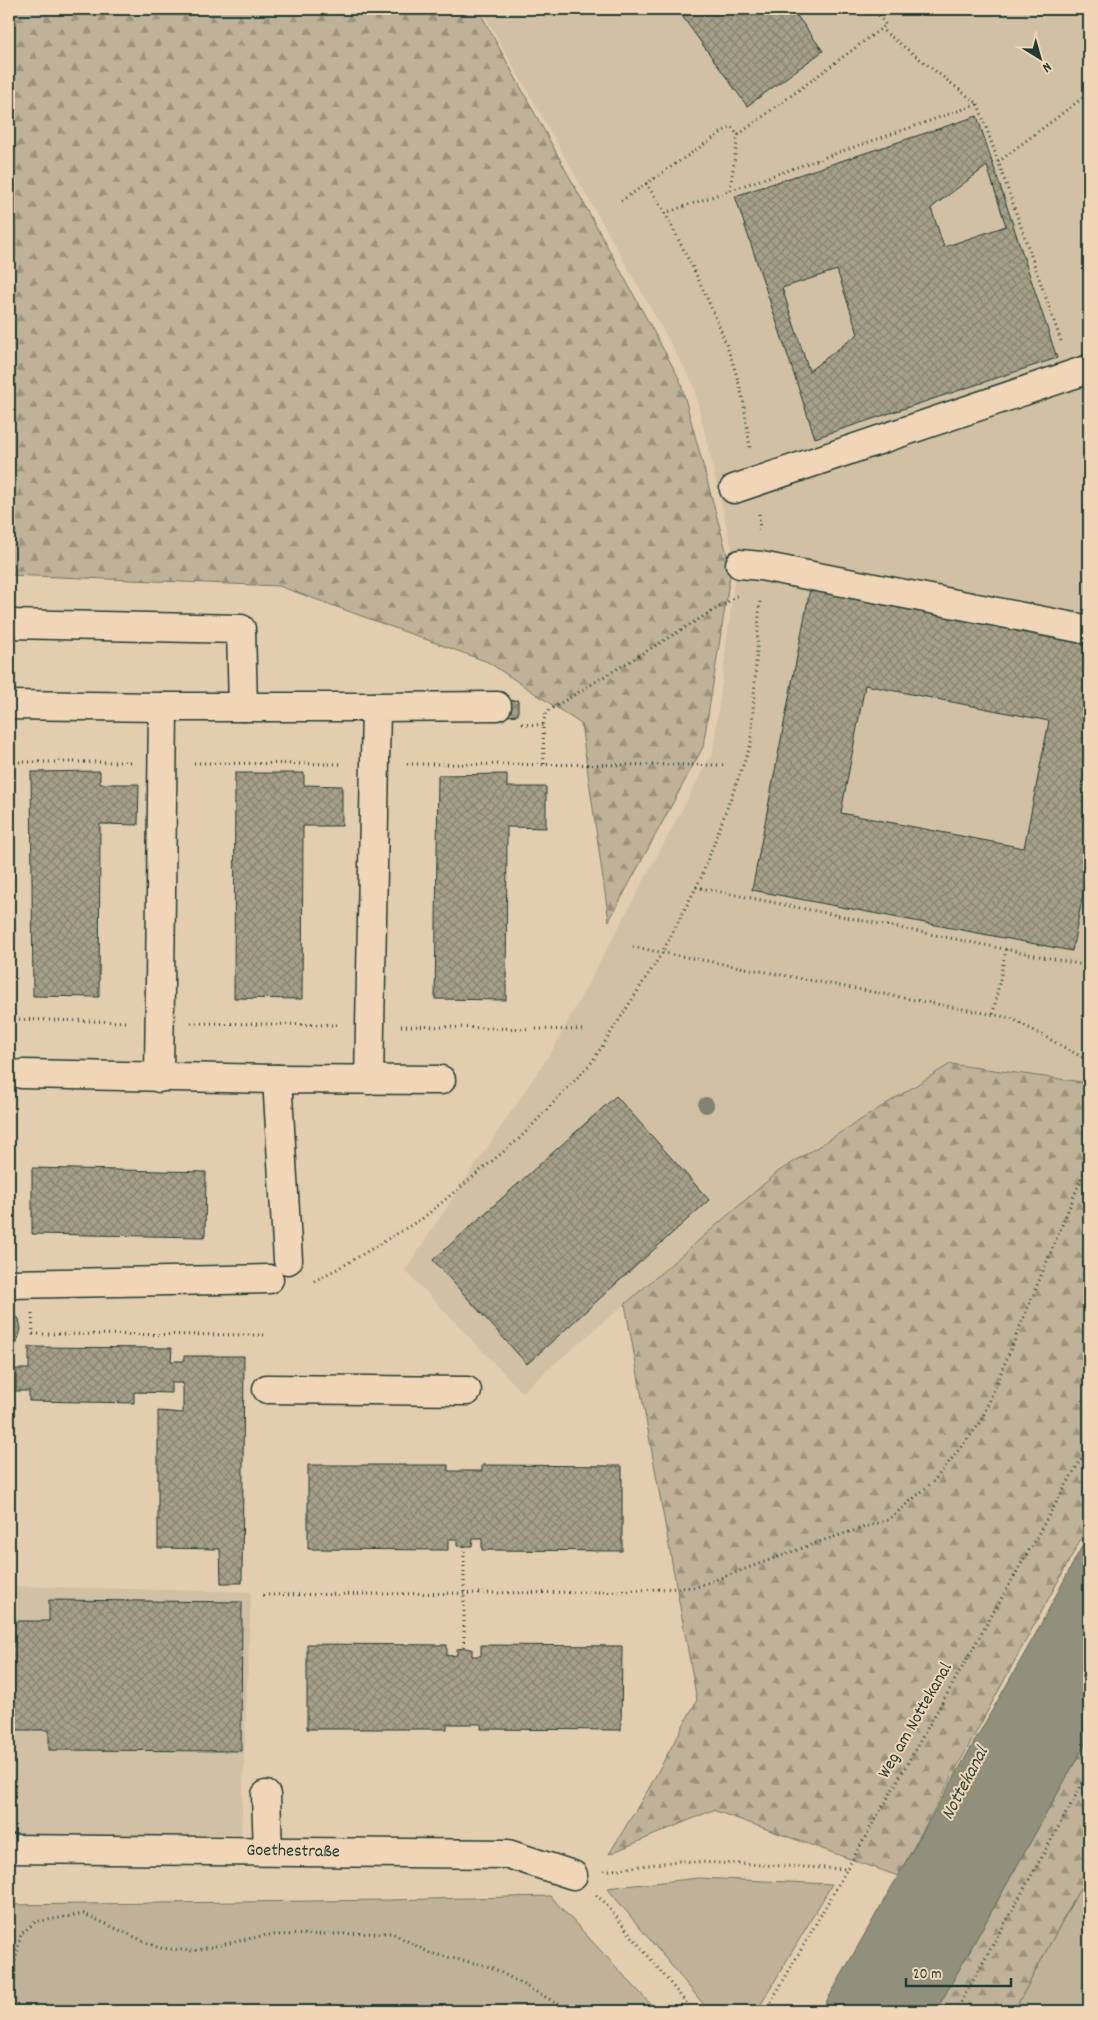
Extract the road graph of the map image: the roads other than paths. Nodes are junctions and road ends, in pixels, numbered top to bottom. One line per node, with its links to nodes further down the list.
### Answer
1 (1081, 372): 2 (street)
2 (745, 485)
3 (751, 565): 5 (street)
4 (9, 624): 9 (street)
5 (1089, 630)
6 (9, 705): 8 (street)
7 (497, 706): 10 (street)
8 (163, 707): 9 (street); 12 (street)
9 (243, 707): 10 (street)
10 (376, 707): 14 (street)
11 (22, 1074): 12 (street)
12 (160, 1078): 13 (street)
13 (277, 1079): 14 (street); 16 (street)
14 (369, 1080): 15 (street)
15 (441, 1080)
16 (288, 1260)
17 (269, 1279): 18 (street)
18 (20, 1284)
19 (267, 1389): 20 (street)
20 (466, 1391)
21 (266, 1795): 23 (street)
22 (9, 1849): 23 (street, Goethestraße)
23 (268, 1851): 24 (street, Goethestraße)
24 (574, 1875)

